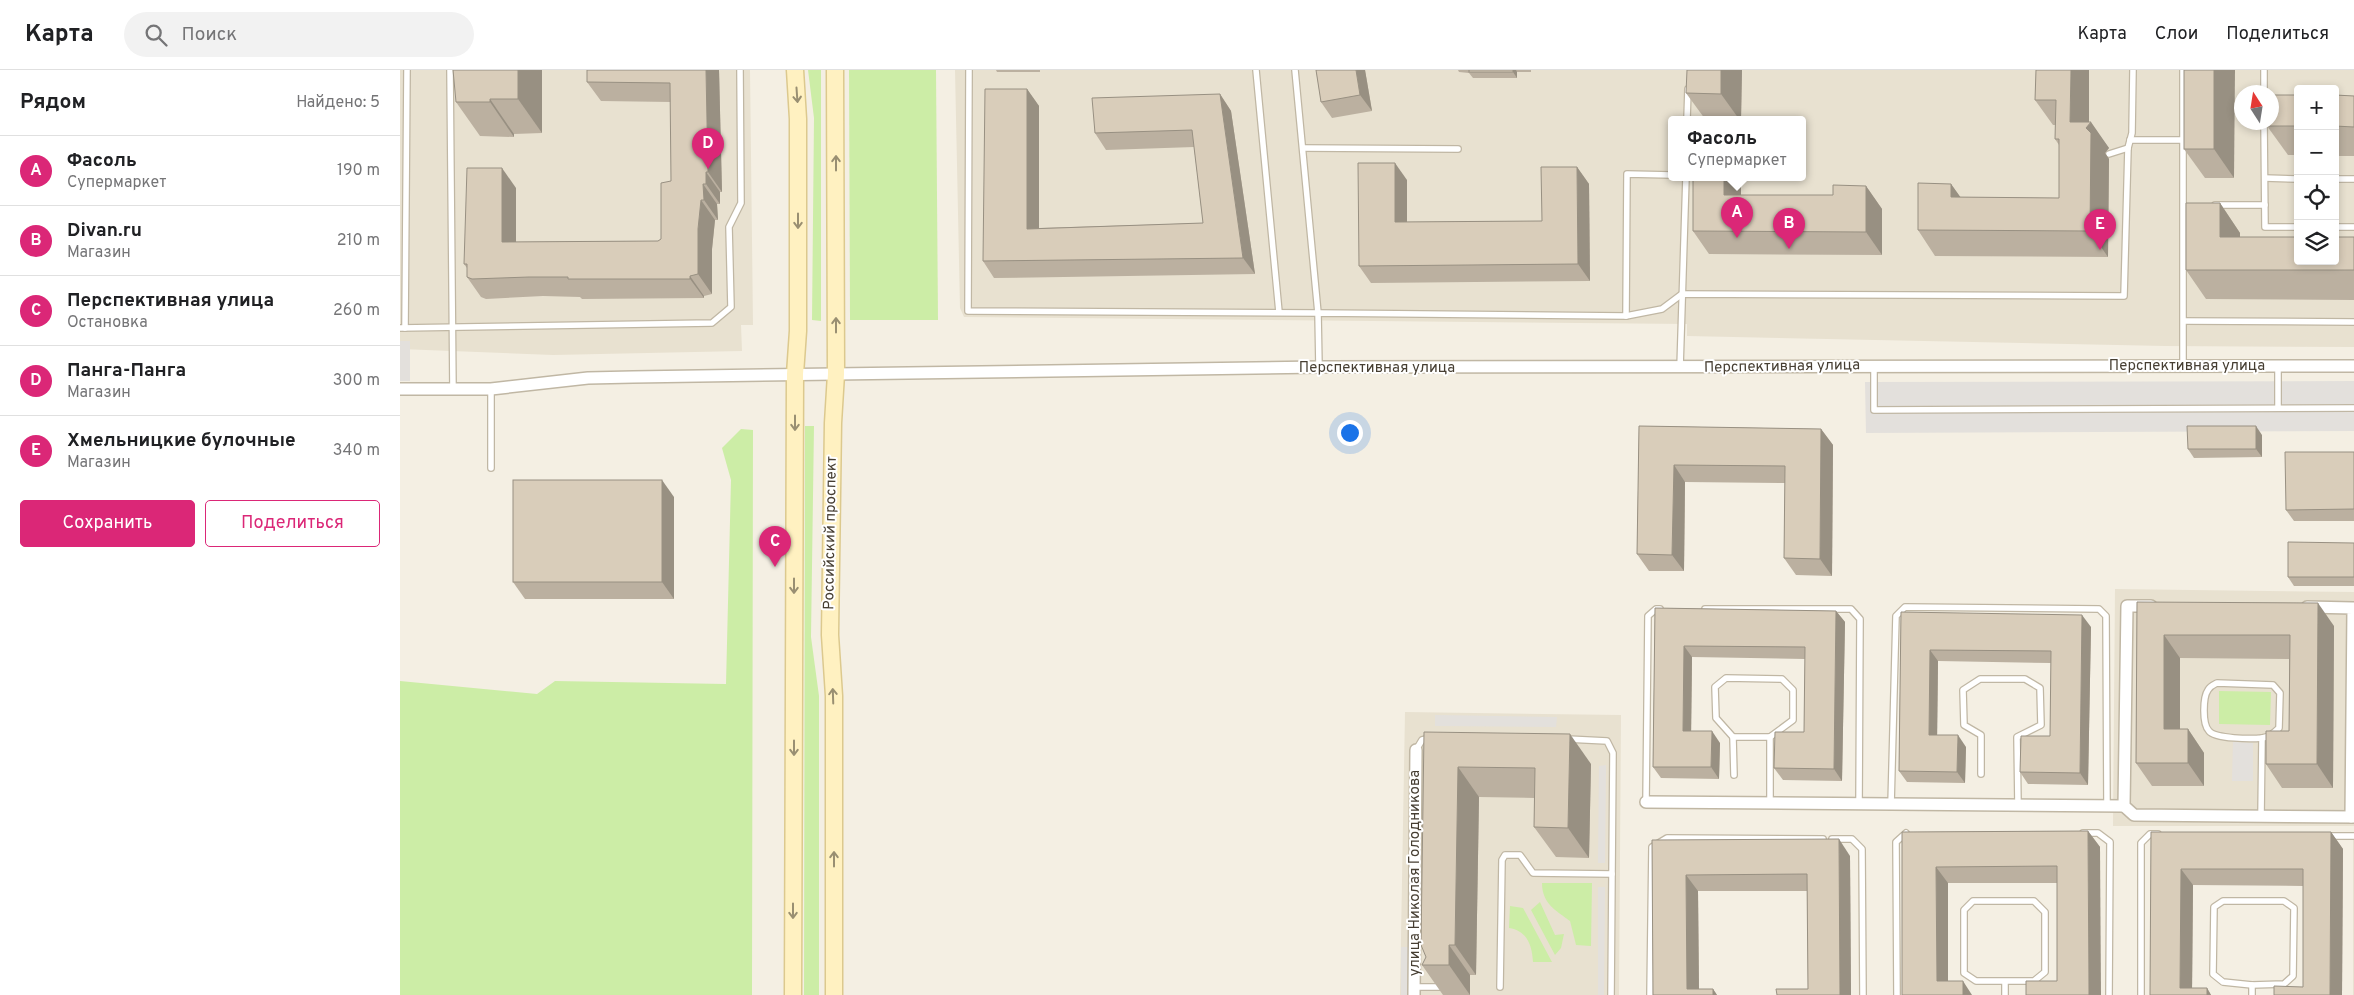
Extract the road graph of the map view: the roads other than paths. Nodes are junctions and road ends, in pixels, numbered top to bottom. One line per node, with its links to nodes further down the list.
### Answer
1 (407, 70): 42 (lane)
2 (450, 70): 41 (lane)
3 (740, 70): 41 (lane)
4 (795, 70): 49 (main road, one-way to 49)
5 (835, 70): 50 (main road, Российский проспект, one-way to 5)
6 (969, 70): 36 (lane)
7 (1256, 70): 36 (lane)
8 (1295, 70): 18 (lane)
9 (2132, 70): 16 (lane)
10 (2183, 70): 17 (lane)
11 (2264, 70): 13 (lane)
12 (1688, 80): 14 (lane)
13 (2264, 85)
14 (1687, 116)
15 (2264, 130): 23 (lane)
16 (2130, 140): 17 (lane); 19 (lane)
17 (2183, 140): 29 (lane)
18 (1303, 148): 20 (lane); 37 (lane)
19 (2128, 148): 21 (lane); 35 (lane)
20 (1458, 149)
21 (2109, 154)
22 (1668, 175): 38 (lane)
23 (2265, 178): 24 (lane); 28 (lane)
24 (2294, 179)
25 (2339, 179): 26 (lane)
26 (2354, 179)
27 (1686, 181): 35 (lane)
28 (2265, 204): 31 (lane); 32 (lane)
29 (2183, 206): 30 (lane); 39 (lane)
30 (2192, 206)
31 (2210, 206)
32 (2294, 227)
33 (2339, 227): 34 (lane)
34 (2354, 227)
35 (1682, 294): 38 (lane); 48 (lane)
36 (1279, 312): 37 (lane)
37 (1318, 313): 38 (lane); 47 (lane)
38 (1626, 316)
39 (2184, 321): 40 (lane); 44 (lane)
40 (2354, 322)
41 (453, 326): 42 (lane); 53 (lane)
42 (402, 328)
43 (1874, 366): 44 (street, Перспективная улица); 48 (street, Перспективная улица); 54 (lane)
44 (2184, 366): 45 (street, Перспективная улица)
45 (2278, 366): 46 (street, Перспективная улица); 54 (lane)
46 (2354, 366)
47 (1319, 367): 48 (street, Перспективная улица); 50 (street, Перспективная улица)
48 (1680, 368)
49 (795, 374): 50 (street, Перспективная улица); 52 (street, Перспективная улица); 89 (main road, one-way to 89)
50 (836, 374): 90 (main road, Российский проспект, one-way to 50)
51 (400, 389): 53 (street, Перспективная улица)
52 (491, 389): 53 (street, Перспективная улица); 56 (lane)
53 (453, 390)
54 (2278, 408): 55 (lane)
55 (2354, 408)
56 (491, 468)
57 (2166, 606): 75 (street)
58 (2294, 607): 77 (street)
59 (1666, 609): 69 (lane)
60 (1695, 609): 71 (lane)
61 (1734, 737): 62 (lane); 62 (lane); 68 (lane)
62 (1770, 737): 70 (lane)
63 (1438, 738): 66 (lane)
64 (2262, 738): 64 (lane); 76 (lane)
65 (1562, 739): 83 (lane)
66 (1416, 750): 88 (street, улица Николая Голодникова)
67 (1981, 774): 73 (lane)
68 (1734, 775)
69 (1646, 802): 70 (street)
70 (1770, 804): 71 (street)
71 (1860, 805): 72 (street)
72 (1891, 805): 73 (street); 74 (lane)
73 (2018, 805): 74 (street)
74 (2108, 806): 75 (street)
75 (2124, 806): 76 (street)
76 (2261, 816): 77 (street)
77 (2353, 817)
78 (1916, 833): 94 (lane)
79 (2079, 833): 96 (lane)
80 (2170, 834): 97 (lane)
81 (2315, 836): 82 (lane)
82 (2354, 836)
83 (1612, 874): 87 (lane); 91 (lane)
84 (2005, 982): 84 (lane); 95 (lane)
85 (2252, 985): 85 (lane); 98 (lane)
86 (1444, 987): 88 (lane)
87 (1500, 987)
88 (1414, 991)
89 (793, 995)
90 (834, 995)
91 (1612, 995)
92 (1650, 995): 93 (lane)
93 (1863, 995)
94 (1897, 995)
95 (2005, 995)
96 (2109, 995)
97 (2141, 995)
98 (2252, 995)

